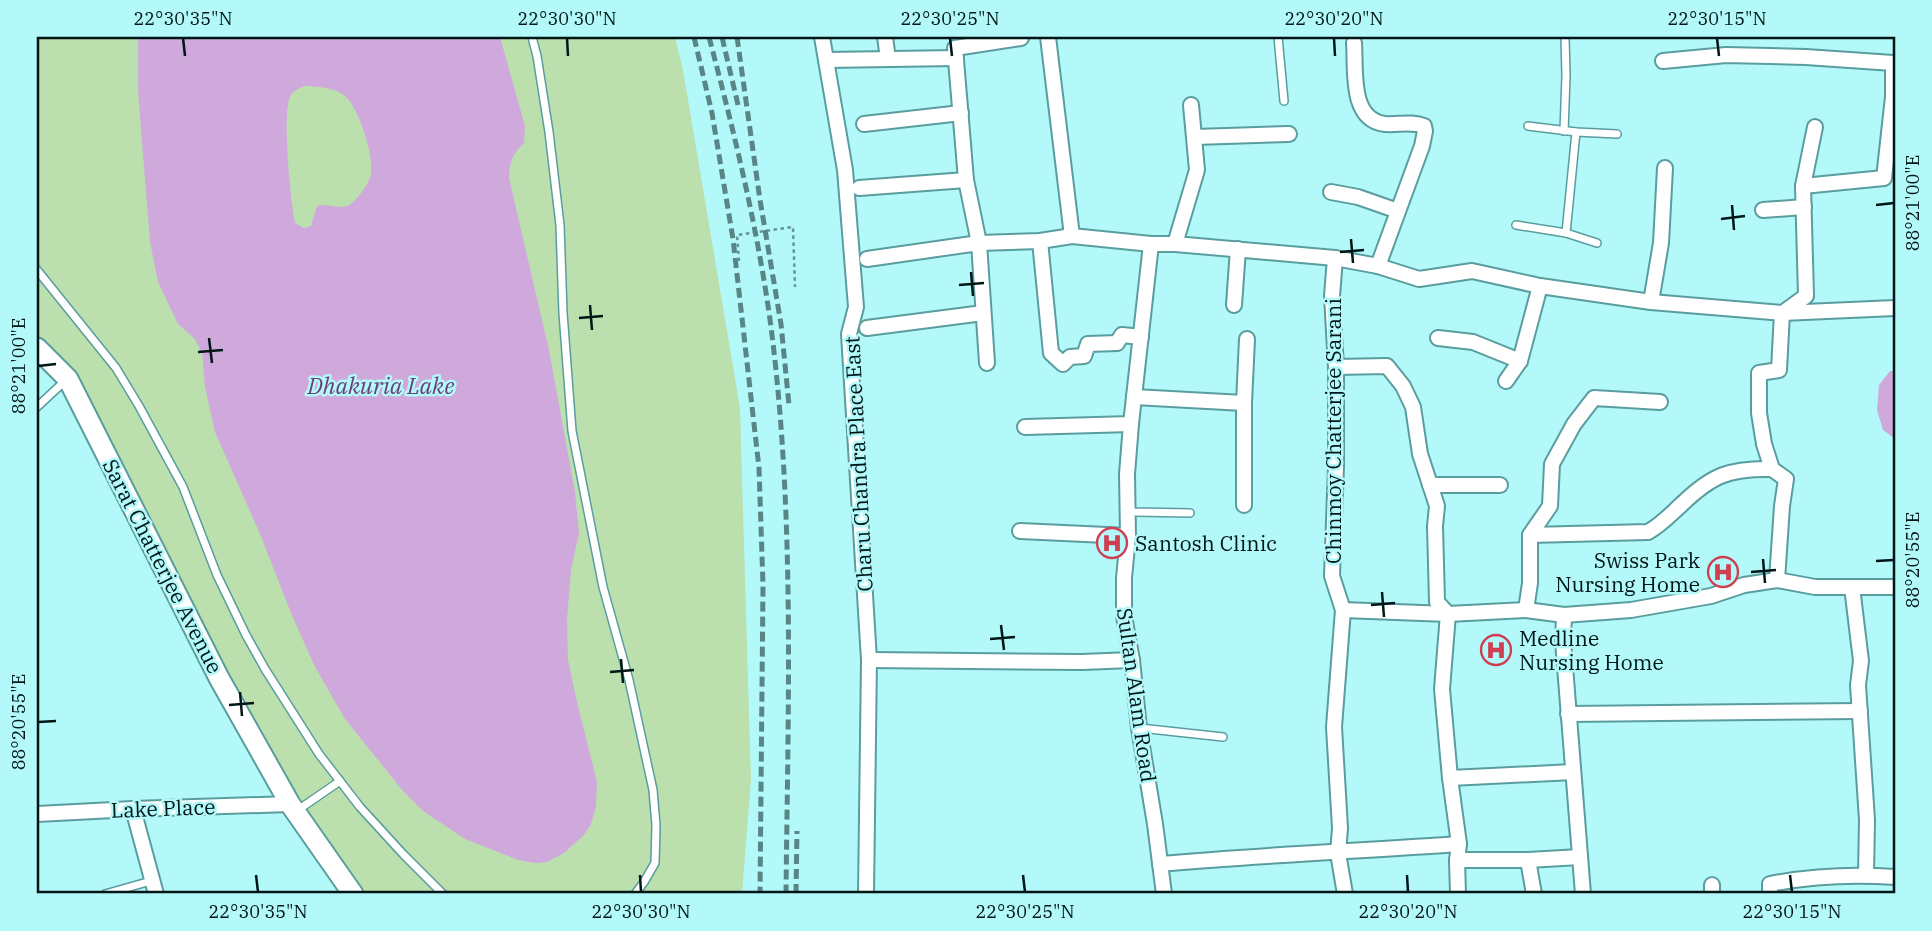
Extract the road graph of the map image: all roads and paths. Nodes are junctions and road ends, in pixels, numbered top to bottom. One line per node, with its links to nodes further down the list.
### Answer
1 (532, 37): 110 (lane)
2 (822, 37): 11 (street, Charu Chandra Place East)
3 (884, 37): 10 (street)
4 (1048, 37): 35 (street)
5 (1278, 37): 14 (lane)
6 (1565, 37): 20 (lane)
7 (1021, 38): 9 (street)
8 (1354, 43): 32 (street)
9 (955, 48): 10 (street); 16 (street)
10 (888, 59): 11 (street)
11 (826, 60): 86 (street, Charu Chandra Place East)
12 (1663, 61): 13 (street)
13 (1894, 89): 27 (street)
14 (1284, 101)
15 (1191, 105): 24 (street)
16 (961, 113): 17 (street); 26 (street)
17 (864, 124)
18 (1528, 126): 20 (lane)
19 (1815, 127): 27 (street)
20 (1564, 131): 21 (lane)
21 (1576, 132): 23 (lane); 34 (lane)
22 (1289, 134): 24 (street)
23 (1617, 134)
24 (1195, 137): 40 (street)
25 (1665, 168): 49 (street)
26 (966, 180): 28 (street); 37 (street)
27 (1802, 186): 30 (street)
28 (859, 188)
29 (1331, 192): 32 (street)
30 (1804, 207): 31 (street); 53 (street)
31 (1763, 210)
32 (1398, 211): 45 (street)
33 (1516, 225): 34 (lane)
34 (1566, 233): 38 (lane)
35 (1072, 236): 36 (street); 39 (street)
36 (1040, 241): 37 (street); 55 (street)
37 (979, 243): 43 (street); 52 (street)
38 (1597, 243)
39 (1151, 244): 40 (street); 55 (street, Sultan Alam Road)
40 (1175, 244): 41 (street)
41 (1238, 250): 42 (street); 50 (street)
42 (1335, 258): 45 (street); 61 (street, Chinmoy Chatterjee Sarani)
43 (867, 259)
44 (739, 261): 48 (path)
45 (1378, 267): 47 (street)
46 (37, 270): 94 (lane)
47 (1540, 286): 49 (street); 59 (street)
48 (795, 287)
49 (1651, 302): 53 (street)
50 (1234, 305)
51 (1895, 309): 53 (street)
52 (983, 313): 54 (street); 60 (street)
53 (1782, 313): 70 (street)
54 (867, 328)
55 (1142, 337): 64 (street, Sultan Alam Road)
56 (1438, 338): 59 (street)
57 (1247, 339): 66 (street)
58 (37, 348): 62 (street, Sarat Chatterjee Avenue)
59 (1520, 361): 63 (street)
60 (987, 363)
61 (1336, 367): 71 (street); 82 (street, Chinmoy Chatterjee Sarani)
62 (68, 379): 67 (lane); 95 (street, Sarat Chatterjee Avenue)
63 (1506, 381)
64 (1134, 397): 66 (street); 68 (street, Sultan Alam Road)
65 (1660, 402): 77 (street)
66 (1244, 403): 73 (street)
67 (37, 407)
68 (1131, 424): 69 (street); 74 (street, Sultan Alam Road)
69 (1025, 427)
70 (1772, 469): 77 (street); 79 (street)
71 (1430, 485): 72 (street); 84 (street)
72 (1500, 485)
73 (1244, 505)
74 (1128, 510): 75 (lane); 78 (street, Sultan Alam Road)
75 (1190, 513)
76 (1020, 531): 78 (street)
77 (1530, 535): 83 (street)
78 (1128, 536): 87 (street, Sultan Alam Road)
79 (1777, 580): 80 (street); 85 (street)
80 (1852, 587): 81 (street); 88 (street)
81 (1895, 587)
82 (1343, 610): 84 (street); 99 (street, Chinmoy Chatterjee Sarani)
83 (1526, 610): 84 (street); 85 (street)
84 (1448, 614): 93 (street)
85 (1564, 615): 89 (street)
86 (869, 660): 87 (street); 111 (street, Charu Chandra Place East)
87 (1132, 660): 90 (street, Sultan Alam Road)
88 (1860, 711): 89 (street); 104 (street)
89 (1569, 714): 92 (street)
90 (1139, 728): 91 (lane); 103 (street, Sultan Alam Road)
91 (1223, 737)
92 (1573, 772): 93 (street); 100 (street)
93 (1450, 778): 98 (street)
94 (340, 781): 95 (lane); 109 (lane)
95 (292, 808): 96 (street, Lake Place); 108 (street, Sarat Chatterjee Avenue)
96 (133, 809): 97 (street, Lake Place); 106 (street)
97 (37, 814)
98 (1459, 844): 99 (street); 101 (street)
99 (1338, 853): 103 (street); 113 (street, Chinmoy Chatterjee Sarani)
100 (1580, 857): 102 (street); 116 (street)
101 (1457, 860): 102 (street); 114 (street)
102 (1528, 860): 115 (street)
103 (1160, 863): 112 (street, Sultan Alam Road)
104 (1866, 875): 105 (street); 117 (street)
105 (1895, 877)
106 (154, 888): 107 (lane)
107 (105, 894)
108 (353, 894)
109 (443, 894)
110 (635, 894)
111 (866, 894)
112 (1164, 894)
113 (1345, 894)
114 (1458, 894)
115 (1534, 894)
116 (1583, 894)
117 (1770, 894)

